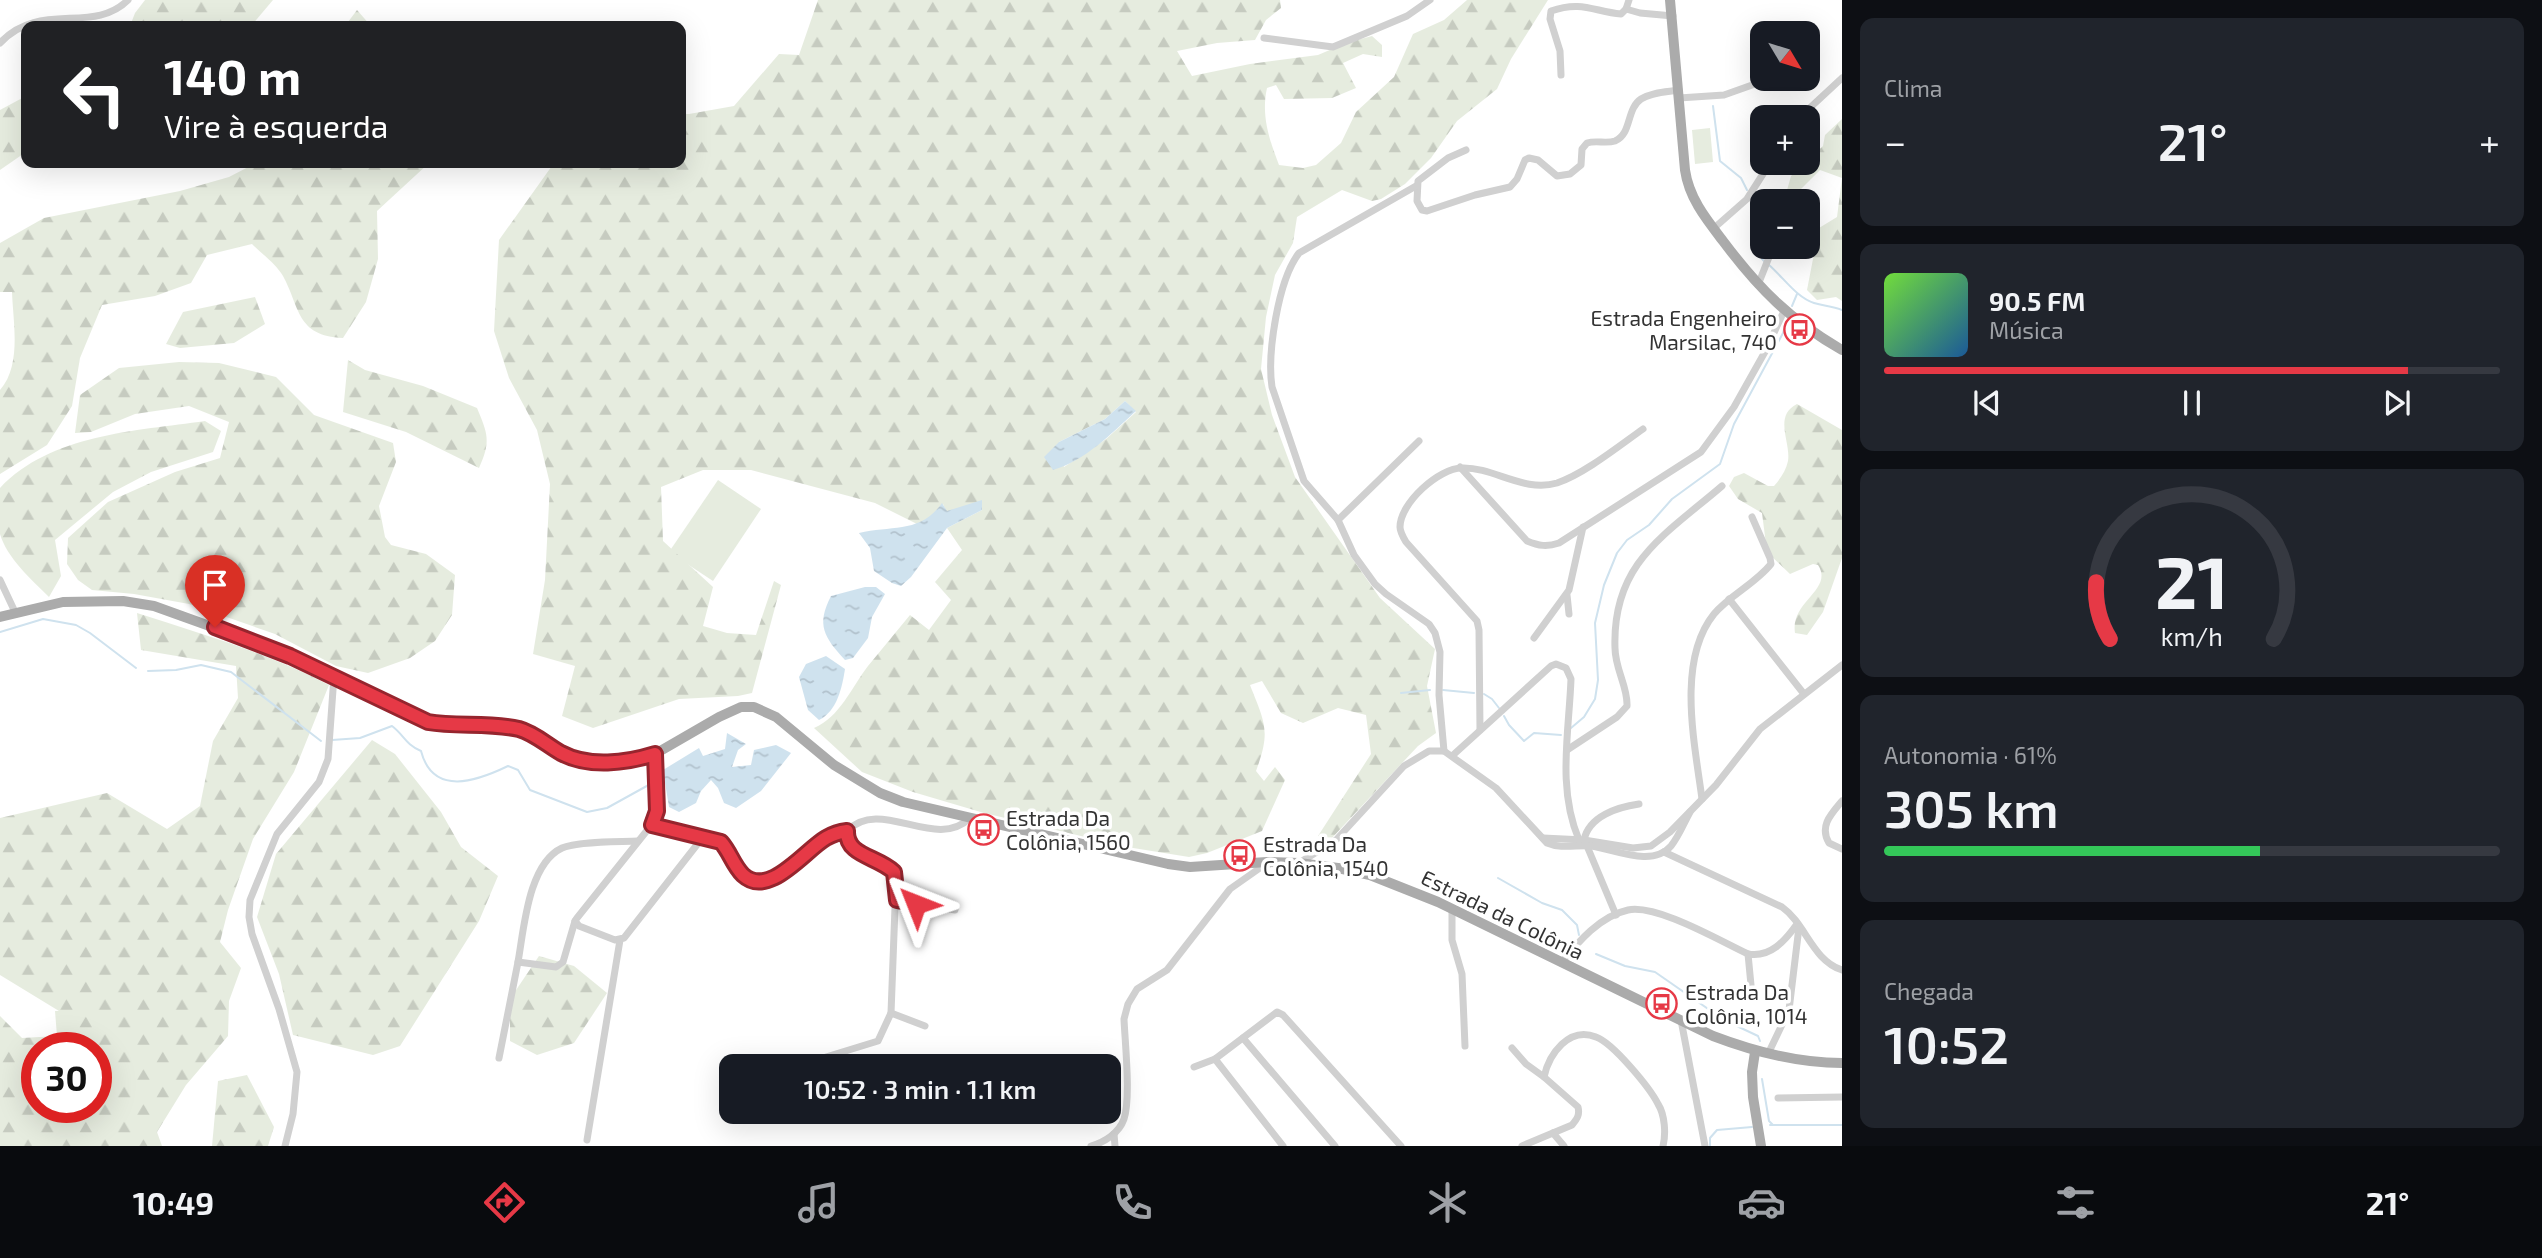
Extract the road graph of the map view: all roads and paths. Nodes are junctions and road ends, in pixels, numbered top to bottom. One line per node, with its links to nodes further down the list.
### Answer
1 (128, 0): 5 (street)
2 (1430, 0): 9 (street)
3 (1629, 0): 6 (street)
4 (1671, 0): 8 (main road)
5 (71, 9)
6 (1626, 9): 8 (street); 11 (street)
7 (37, 13): 10 (street)
8 (1673, 16): 14 (main road)
9 (1264, 38)
10 (0, 43)
11 (1561, 75)
12 (1842, 78): 15 (street)
13 (1750, 85): 14 (street)
14 (1679, 94): 18 (street); 19 (main road)
15 (1813, 105)
16 (1466, 150): 18 (street)
17 (1763, 175): 19 (street)
18 (1416, 186): 29 (street)
19 (1713, 229): 21 (main road)
20 (1768, 259): 21 (street)
21 (1758, 286): 22 (main road)
22 (1784, 311): 23 (main road); 30 (street)
23 (1842, 351)
24 (1643, 429): 26 (street)
25 (1419, 441): 29 (street)
26 (1460, 467): 30 (street); 41 (street)
27 (1722, 486): 42 (street)
28 (1752, 517): 33 (street)
29 (1338, 520): 43 (street)
30 (1583, 527): 32 (street)
31 (0, 580): 34 (street)
32 (1567, 595): 35 (street); 37 (street)
33 (1729, 599): 40 (street); 45 (street)
34 (15, 612): 36 (main road, Estrada da Colônia); 39 (main road, Estrada da Colônia)
35 (1569, 614)
36 (0, 617)
37 (1534, 638)
38 (1842, 666): 40 (street)
39 (334, 676): 44 (main road, Estrada da Colônia); 90 (street)
40 (1804, 694): 45 (street)
41 (1480, 730): 42 (street); 43 (street)
42 (1566, 750): 54 (street)
43 (1448, 753): 54 (street); 58 (street)
44 (655, 754): 49 (main road, Estrada da Colônia); 50 (street)
45 (1702, 799): 48 (street)
46 (1842, 801): 55 (street)
47 (1639, 804): 54 (street)
48 (1690, 812): 54 (street); 56 (street)
49 (970, 817): 51 (street); 57 (main road, Estrada da Colônia)
50 (652, 825): 52 (street); 53 (street)
51 (847, 831): 52 (street); 59 (street)
52 (703, 837): 65 (street)
53 (638, 841): 63 (street); 67 (street)
54 (1584, 842): 56 (street); 62 (street)
55 (1842, 849)
56 (1664, 852): 64 (street)
57 (1267, 862): 58 (main road, Estrada da Colônia); 88 (street)
58 (1299, 863): 60 (main road, Estrada da Colônia)
59 (897, 900): 61 (street); 71 (street)
60 (1452, 908): 68 (main road, Estrada da Colônia); 75 (street)
61 (955, 910)
62 (1616, 915): 66 (street); 68 (street)
63 (575, 921): 65 (street); 67 (street)
64 (1798, 925): 66 (street); 69 (street); 79 (street)
65 (620, 940): 89 (street)
66 (1748, 954): 70 (street)
67 (518, 962): 80 (street)
68 (1561, 963): 72 (main road, Estrada da Colônia)
69 (1842, 970)
70 (1751, 985)
71 (891, 1013): 73 (street); 78 (street)
72 (1681, 1020): 77 (main road, Estrada da Colônia); 99 (street)
73 (925, 1026)
74 (1244, 1038): 81 (street); 94 (street); 95 (street)
75 (1465, 1045)
76 (1512, 1048): 84 (street)
77 (1755, 1052): 79 (main road, Estrada da Colônia); 100 (main road)
78 (836, 1054)
79 (1768, 1054): 82 (main road, Estrada da Colônia)
80 (499, 1058)
81 (1215, 1059): 83 (street); 93 (street)
82 (1842, 1063)
83 (1194, 1067)
84 (1544, 1077): 87 (street); 98 (street)
85 (1842, 1097): 86 (street)
86 (1778, 1098)
87 (1553, 1133): 96 (street); 97 (street)
88 (1114, 1134): 91 (street); 92 (street)
89 (587, 1140)
90 (285, 1146)
91 (1091, 1146)
92 (1115, 1146)
93 (1283, 1146)
94 (1335, 1146)
95 (1401, 1146)
96 (1522, 1146)
97 (1564, 1146)
98 (1663, 1146)
99 (1704, 1146)
100 (1761, 1146)

